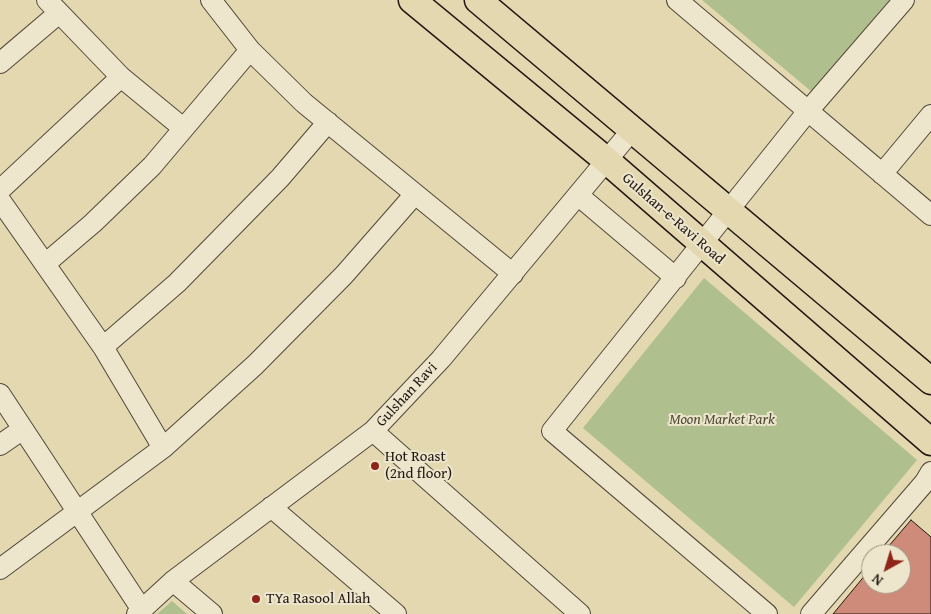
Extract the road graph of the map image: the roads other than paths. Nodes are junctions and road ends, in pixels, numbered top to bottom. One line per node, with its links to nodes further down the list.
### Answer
1 (211, 0): 7 (street)
2 (412, 0): 15 (main road, Gulshan-e-Ravi Road)
3 (478, 0): 14 (main road)
4 (904, 0): 10 (street)
5 (681, 1): 10 (street)
6 (53, 7): 8 (street); 9 (street)
7 (250, 50): 12 (street); 13 (street)
8 (0, 63)
9 (121, 77): 13 (street); 17 (street)
10 (808, 111): 16 (street); 21 (street)
11 (931, 115): 16 (street)
12 (328, 122): 18 (street); 27 (street)
13 (183, 128): 24 (street)
14 (632, 130): 15 (street, Gulshan Ravi); 21 (main road)
15 (606, 160): 19 (street, Gulshan Ravi); 23 (main road, Gulshan-e-Ravi Road)
16 (882, 174): 22 (street)
17 (0, 190)
18 (415, 194): 25 (street); 34 (street)
19 (579, 196): 25 (street, Gulshan Ravi); 26 (street)
20 (0, 200): 24 (street)
21 (728, 211): 23 (street); 28 (main road)
22 (931, 215)
23 (702, 244): 26 (street); 32 (main road, Gulshan-e-Ravi Road)
24 (45, 264): 27 (street)
25 (513, 274): 31 (street, Gulshan Ravi)
26 (676, 278): 44 (street)
27 (103, 347): 34 (street)
28 (931, 382)
29 (0, 394): 30 (street)
30 (23, 429): 33 (street); 37 (street)
31 (373, 431): 36 (street, Gulshan Ravi); 43 (street)
32 (931, 442)
33 (0, 445)
34 (163, 448): 37 (street)
35 (931, 472): 45 (street)
36 (271, 507): 39 (street, Gulshan Ravi); 40 (street)
37 (78, 511): 38 (street); 41 (street)
38 (0, 569)
39 (173, 581): 41 (street, Gulshan Ravi); 42 (street)
40 (383, 610)
41 (140, 612)
42 (212, 614)
43 (580, 614)
44 (767, 614)
45 (811, 614)

